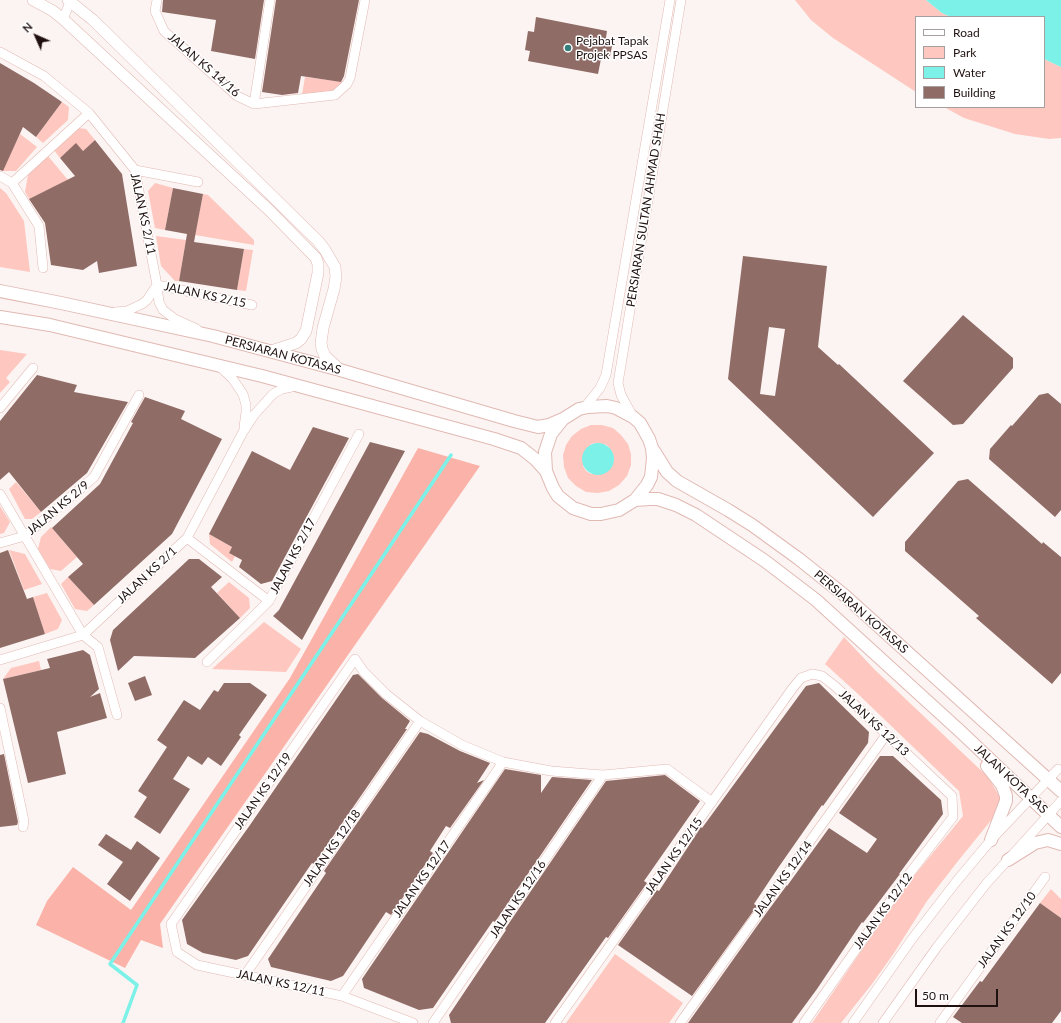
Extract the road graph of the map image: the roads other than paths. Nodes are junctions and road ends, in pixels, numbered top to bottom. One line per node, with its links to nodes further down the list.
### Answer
1 (33, 0): 8 (street)
2 (157, 0): 11 (street, JALAN KS 14/16)
3 (270, 0): 11 (street)
4 (365, 0): 11 (street)
5 (670, 0): 31 (street, PERSIARAN SULTAN AHMAD SHAH)
6 (681, 0): 32 (street, PERSIARAN SULTAN AHMAD SHAH)
7 (70, 1): 9 (street); 27 (street)
8 (45, 2): 9 (street)
9 (63, 19): 24 (street)
10 (0, 52): 12 (street, JALAN KS 2/11)
11 (254, 104)
12 (89, 113): 13 (street, JALAN KS 2/11); 16 (street)
13 (135, 170): 15 (street); 18 (street, JALAN KS 2/11)
14 (0, 176): 16 (street)
15 (198, 182)
16 (12, 183): 17 (street)
17 (44, 268)
18 (157, 285): 20 (street, JALAN KS 2/15); 21 (street); 23 (street, JALAN KS 2/11)
19 (0, 291): 21 (main road, PERSIARAN KOTASAS)
20 (252, 305)
21 (108, 313): 23 (main road, PERSIARAN KOTASAS)
22 (0, 317): 25 (main road, PERSIARAN KOTASAS)
23 (212, 336): 24 (main road, PERSIARAN KOTASAS)
24 (271, 351): 27 (main road, PERSIARAN KOTASAS)
25 (219, 366): 28 (main road, PERSIARAN KOTASAS); 34 (street)
26 (33, 368): 30 (street)
27 (340, 370): 33 (main road, PERSIARAN KOTASAS)
28 (296, 386): 34 (street, JALAN KS 2/1); 37 (main road, PERSIARAN KOTASAS)
29 (139, 395): 40 (street, JALAN KS 2/9)
30 (0, 408)
31 (584, 408): 32 (main road, PERSIARAN KOTASAS); 33 (main road, PERSIARAN KOTASAS)
32 (633, 417): 36 (main road, PERSIARAN KOTASAS)
33 (563, 419): 37 (main road, PERSIARAN KOTASAS)
34 (243, 432): 41 (street, JALAN KS 2/1)
35 (359, 434): 43 (street, JALAN KS 2/17)
36 (652, 448): 39 (main road, PERSIARAN KOTASAS); 56 (main road, PERSIARAN KOTASAS)
37 (546, 471): 39 (main road, PERSIARAN KOTASAS)
38 (0, 494): 40 (street)
39 (635, 500): 51 (main road, PERSIARAN KOTASAS)
40 (25, 536): 42 (street, JALAN KS 2/9); 44 (street)
41 (186, 538): 43 (street); 44 (street, JALAN KS 2/1)
42 (0, 543)
43 (269, 601): 46 (street, JALAN KS 2/17)
44 (83, 635): 45 (street, JALAN KS 2/1); 49 (street)
45 (0, 660)
46 (207, 662)
47 (792, 689): 52 (street, JALAN KS 12/13); 61 (street, JALAN KS 12/15)
48 (0, 708): 63 (street)
49 (117, 715)
50 (420, 722): 53 (street); 69 (street, JALAN KS 12/19); 70 (street, JALAN KS 12/18)
51 (961, 732): 59 (main road, JALAN KOTA SAS); 65 (main road)
52 (886, 734): 58 (street, JALAN KS 12/13); 75 (street, JALAN KS 12/14)
53 (503, 762): 55 (street); 71 (street, JALAN KS 12/17)
54 (1058, 769): 56 (street)
55 (603, 775): 61 (street); 73 (street, JALAN KS 12/16)
56 (1048, 779): 57 (main road, PERSIARAN KOTASAS); 59 (street)
57 (1061, 791)
58 (952, 796): 76 (street, JALAN KS 12/12)
59 (1031, 798): 62 (main road, JALAN KOTA SAS); 65 (street)
60 (1061, 801): 62 (street)
61 (712, 802): 74 (street, JALAN KS 12/15)
62 (1048, 815): 64 (main road, JALAN KOTA SAS); 67 (street)
63 (23, 827)
64 (1061, 827)
65 (992, 840): 77 (street)
66 (1061, 844): 67 (main road)
67 (1008, 860): 78 (street)
68 (1045, 877): 79 (street, JALAN KS 12/10)
69 (170, 924): 70 (street, JALAN KS 12/11)
70 (245, 975): 71 (street, JALAN KS 12/11)
71 (342, 996): 72 (street, JALAN KS 12/11)
72 (413, 1023)
73 (433, 1023)
74 (555, 1023)
75 (680, 1023)
76 (804, 1023)
77 (853, 1023)
78 (883, 1023)
79 (940, 1023)

